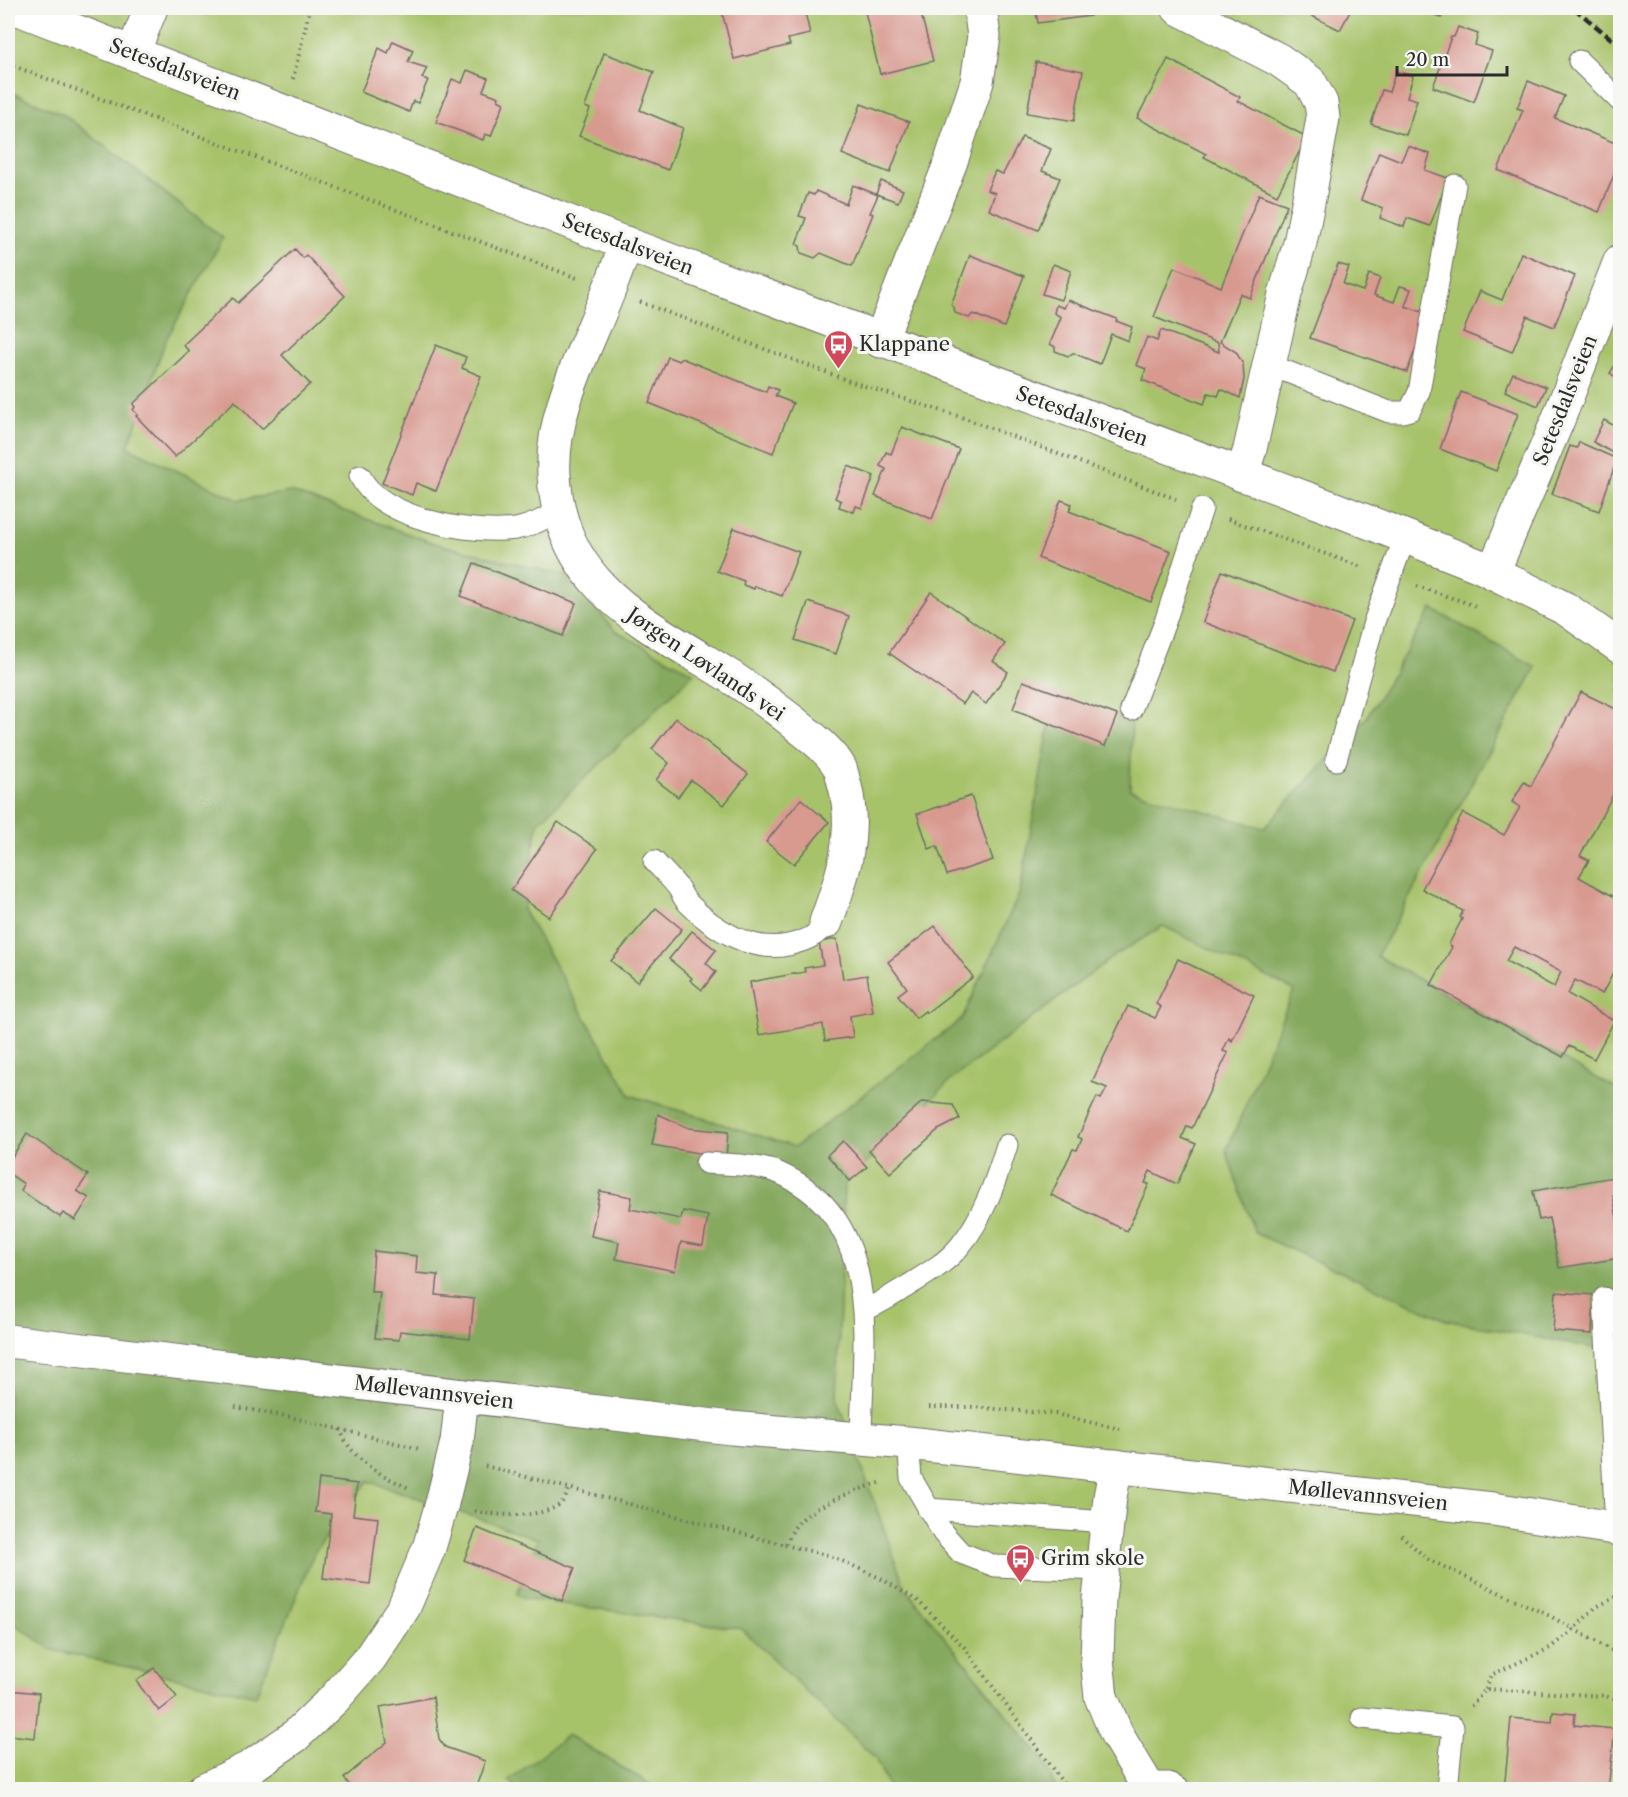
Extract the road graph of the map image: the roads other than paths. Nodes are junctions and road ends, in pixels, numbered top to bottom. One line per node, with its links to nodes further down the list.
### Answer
1 (16, 8): 5 (main road, Setesdalsveien)
2 (151, 8): 5 (main road)
3 (980, 8): 11 (main road)
4 (1178, 8): 12 (main road)
5 (134, 53): 9 (main road, Setesdalsveien)
6 (1579, 61): 7 (lane)
7 (1620, 101)
8 (1455, 185): 12 (lane)
9 (626, 243): 11 (main road, Setesdalsveien); 16 (main road, Jørgen Løvlands vei)
10 (1620, 261): 18 (main road, Setesdalsveien)
11 (880, 340): 13 (main road, Setesdalsveien)
12 (1270, 365): 13 (main road)
13 (1242, 475): 17 (main road, Setesdalsveien)
14 (360, 476): 16 (lane)
15 (1202, 509): 20 (lane)
16 (558, 511): 23 (main road, Jørgen Løvlands vei)
17 (1406, 537): 18 (main road, Setesdalsveien); 21 (lane)
18 (1493, 572): 19 (main road, Setesdalsveien)
19 (1615, 642)
20 (1131, 710)
21 (1336, 760)
22 (654, 861): 23 (lane, Jørgen Løvlands vei)
23 (826, 922)
24 (1007, 1145): 27 (lane)
25 (706, 1163): 27 (lane)
26 (1604, 1298): 35 (lane)
27 (864, 1310): 30 (lane)
28 (8, 1341): 29 (main road, Møllevannsveien)
29 (462, 1396): 30 (main road, Møllevannsveien); 39 (main road, bridge)
30 (861, 1438): 31 (main road, Møllevannsveien)
31 (908, 1443): 32 (main road, Møllevannsveien); 33 (lane)
32 (1116, 1466): 34 (main road); 35 (main road, Møllevannsveien)
33 (928, 1509): 34 (lane); 36 (lane)
34 (1107, 1522): 36 (main road)
35 (1618, 1529)
36 (1102, 1570): 38 (main road)
37 (1362, 1718): 41 (lane)
38 (1148, 1786): 40 (lane)
39 (203, 1790)
40 (1180, 1790)
41 (1447, 1790)

